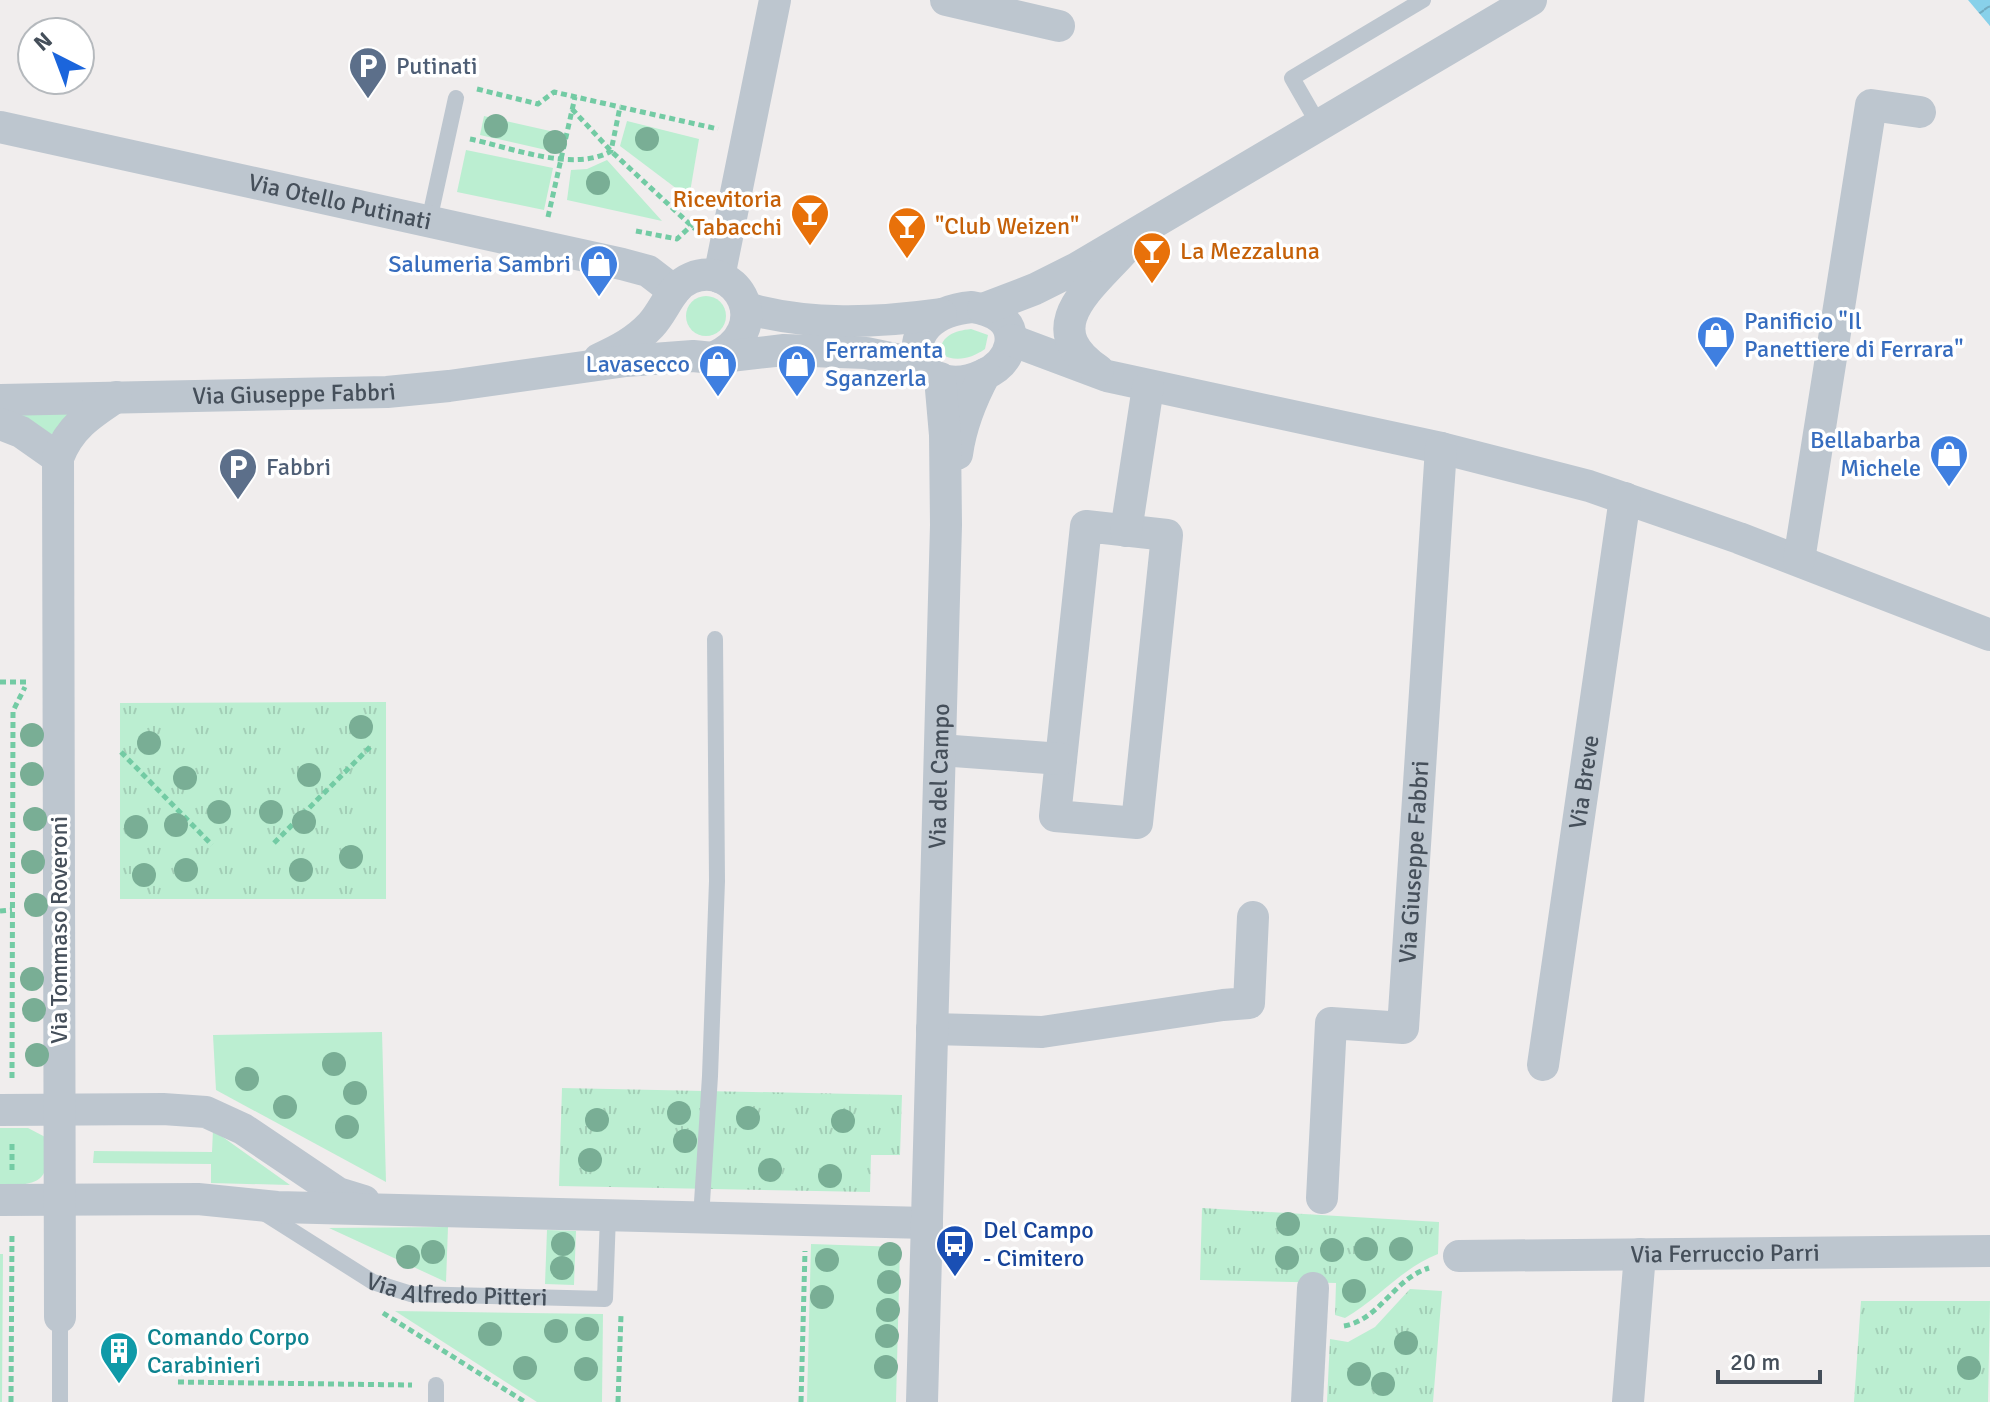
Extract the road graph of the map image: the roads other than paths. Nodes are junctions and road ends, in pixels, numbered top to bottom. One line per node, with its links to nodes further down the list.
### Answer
1 (775, 0): 12 (street)
2 (946, 0): 5 (street)
3 (1423, 0): 8 (lane)
4 (1531, 0): 8 (street)
5 (1059, 26)
6 (456, 98): 10 (lane)
7 (1920, 112): 31 (street)
8 (1319, 125): 11 (street)
9 (0, 127): 10 (street, Via Otello Putinati)
10 (429, 221): 13 (street, Via Otello Putinati)
11 (1144, 228): 15 (street); 17 (street); 21 (street, Via Giuseppe Fabbri)
12 (721, 266): 13 (street, Via Giuseppe Fabbri); 14 (street)
13 (670, 297): 18 (street); 19 (street, Via Giuseppe Fabbri)
14 (746, 308): 16 (street); 18 (street)
15 (983, 309): 16 (street); 17 (street, Via Giuseppe Fabbri)
16 (941, 314): 20 (street)
17 (1001, 352): 20 (street, Via Giuseppe Fabbri); 21 (street, Via Giuseppe Fabbri); 29 (street, Via del Campo)
18 (703, 357): 19 (street, Via Giuseppe Fabbri); 20 (street, Via Giuseppe Fabbri)
19 (586, 366): 23 (street, Via Giuseppe Fabbri)
20 (930, 371): 29 (street, Via del Campo)
21 (1107, 376): 22 (street, Via Giuseppe Fabbri)
22 (1148, 387): 26 (street, Via Giuseppe Fabbri); 30 (street)
23 (116, 397): 24 (street, Via Giuseppe Fabbri); 27 (street)
24 (0, 400)
25 (0, 424): 27 (street)
26 (1441, 448): 28 (street, Via Giuseppe Fabbri); 41 (street, Via Giuseppe Fabbri)
27 (58, 458): 39 (street, Via Tommaso Roveroni)
28 (1625, 498): 31 (street, Via Giuseppe Fabbri); 38 (street, Via Breve)
29 (946, 525): 34 (street, Via del Campo)
30 (1126, 531): 35 (street); 35 (street)
31 (1799, 560): 32 (street, Via Giuseppe Fabbri)
32 (1990, 635)
33 (715, 639): 47 (lane)
34 (940, 750): 35 (street); 37 (street, Via del Campo)
35 (1061, 759)
36 (1253, 917): 37 (street)
37 (932, 1029): 48 (street, Via del Campo)
38 (1543, 1065)
39 (59, 1109): 40 (street, Via Alfredo Pitteri); 42 (street, Via Tommaso Roveroni); 45 (street, Via Alfredo Pitteri)
40 (6, 1110)
41 (1322, 1198)
42 (60, 1199): 43 (street, Via Alfredo Pitteri); 44 (street, Via Alfredo Pitteri); 53 (street, Via Tommaso Roveroni)
43 (6, 1200)
44 (249, 1204): 45 (street, Via Alfredo Pitteri); 46 (lane, Via Alfredo Pitteri)
45 (415, 1211): 46 (street, Via Alfredo Pitteri)
46 (608, 1215): 47 (street, Via Alfredo Pitteri)
47 (701, 1218): 48 (street, Via Alfredo Pitteri)
48 (927, 1223): 55 (street, Via del Campo)
49 (1990, 1251): 50 (street, Via Ferruccio Parri)
50 (1640, 1254): 51 (street, Via Ferruccio Parri); 57 (street)
51 (1459, 1256)
52 (1313, 1288): 56 (street)
53 (60, 1317): 54 (lane, Via Tommaso Roveroni)
54 (60, 1402)
55 (922, 1402)
56 (1307, 1402)
57 (1628, 1402)

